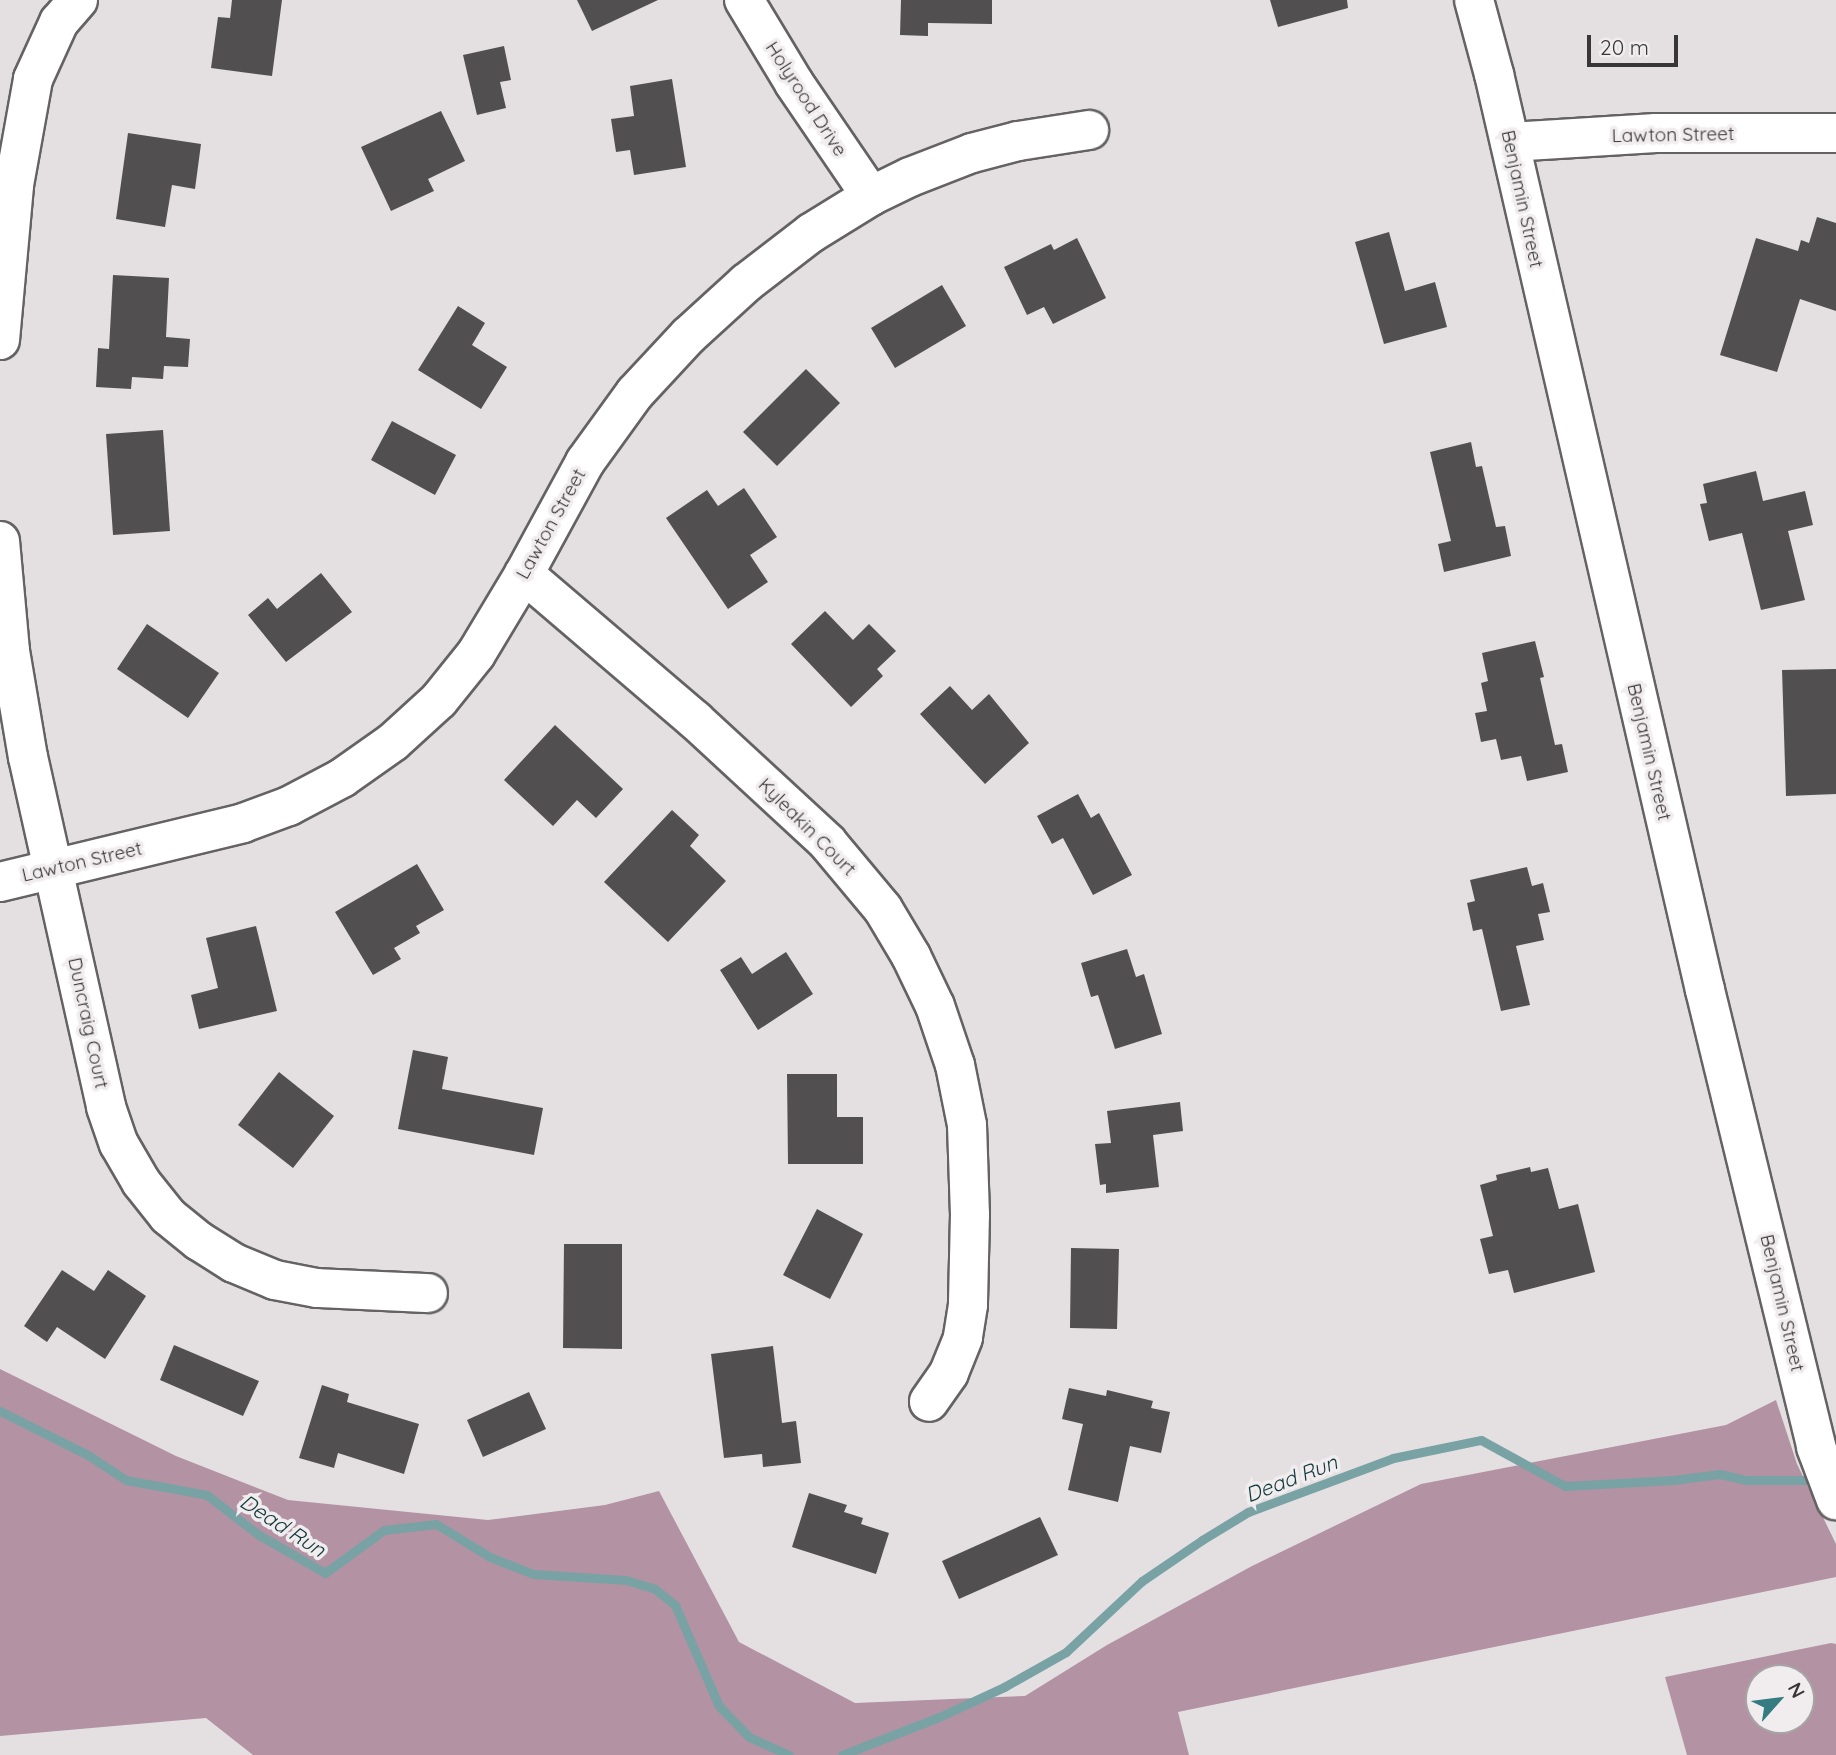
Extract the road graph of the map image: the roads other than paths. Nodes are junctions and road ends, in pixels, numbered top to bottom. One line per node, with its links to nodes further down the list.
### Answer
1 (78, 0): 8 (street)
2 (744, 0): 7 (street, Holyrood Drive)
3 (1474, 0): 6 (street, Benjamin Street)
4 (1089, 130): 7 (street, Lawton Street)
5 (1836, 133): 6 (street, Lawton Street)
6 (1510, 142): 15 (street, Benjamin Street)
7 (871, 196): 10 (street, Lawton Street)
8 (0, 340)
9 (0, 541): 11 (street, Duncraig Court)
10 (524, 574): 11 (street, Lawton Street); 14 (street, Kyleakin Court)
11 (53, 867): 12 (street, Lawton Street); 13 (street, Duncraig Court)
12 (0, 882)
13 (428, 1293)
14 (929, 1402)
15 (1836, 1500)

